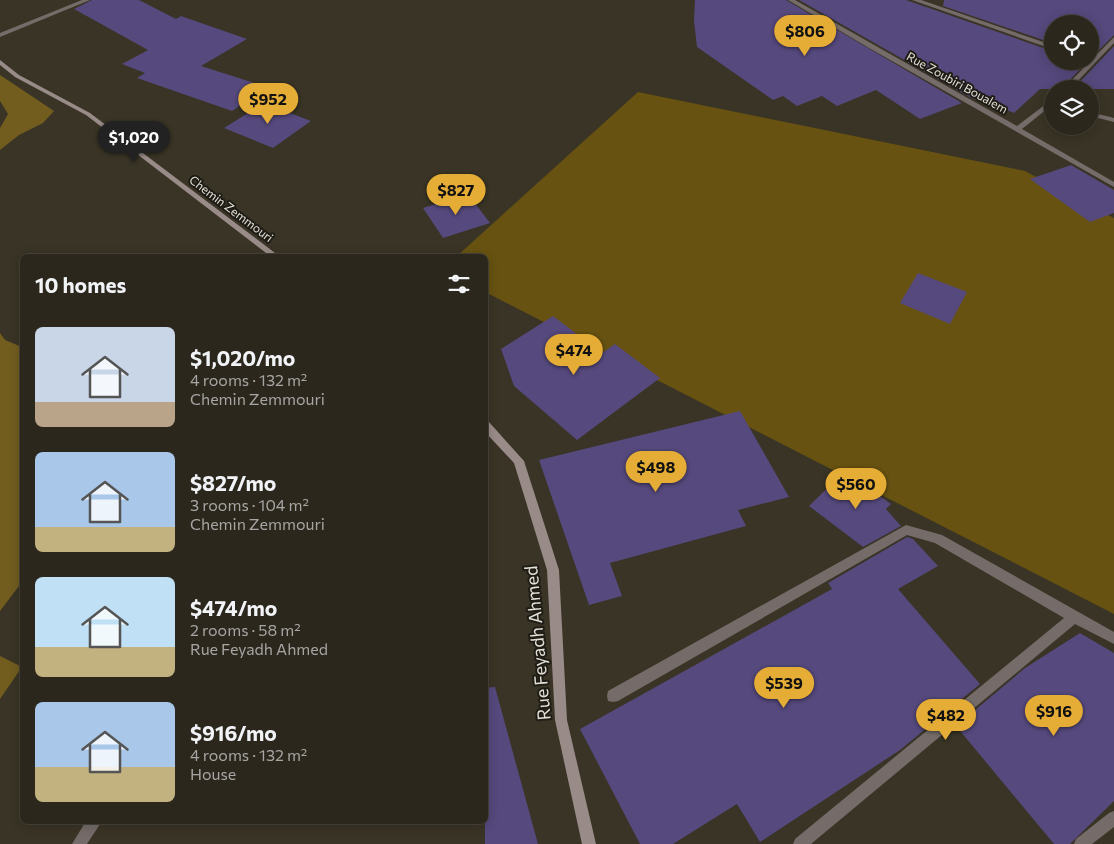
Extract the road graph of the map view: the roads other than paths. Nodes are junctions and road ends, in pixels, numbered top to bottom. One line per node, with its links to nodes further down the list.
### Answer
1 (87, 0): 6 (street)
2 (791, 0): 16 (street, Rue Zoubiri Boualem)
3 (915, 0): 5 (street)
4 (937, 0): 5 (street)
5 (934, 8): 8 (street)
6 (0, 35)
7 (1114, 39): 9 (street)
8 (1044, 44)
9 (1099, 54)
10 (0, 62): 18 (street, Chemin Zemmouri)
11 (1084, 70): 12 (street)
12 (1074, 80)
13 (1044, 109): 16 (street)
14 (1099, 116): 15 (street)
15 (1114, 120)
16 (1018, 129): 17 (street, Rue Zoubiri Boualem)
17 (1114, 185)
18 (272, 254)
19 (488, 428): 26 (street, Rue Feyadh Ahmed)
20 (1074, 617): 21 (street); 22 (street); 27 (street)
21 (1114, 638)
22 (613, 696)
23 (1114, 818): 28 (street)
24 (93, 824): 25 (street)
25 (79, 844)
26 (589, 844)
27 (800, 844)
28 (1081, 844)

